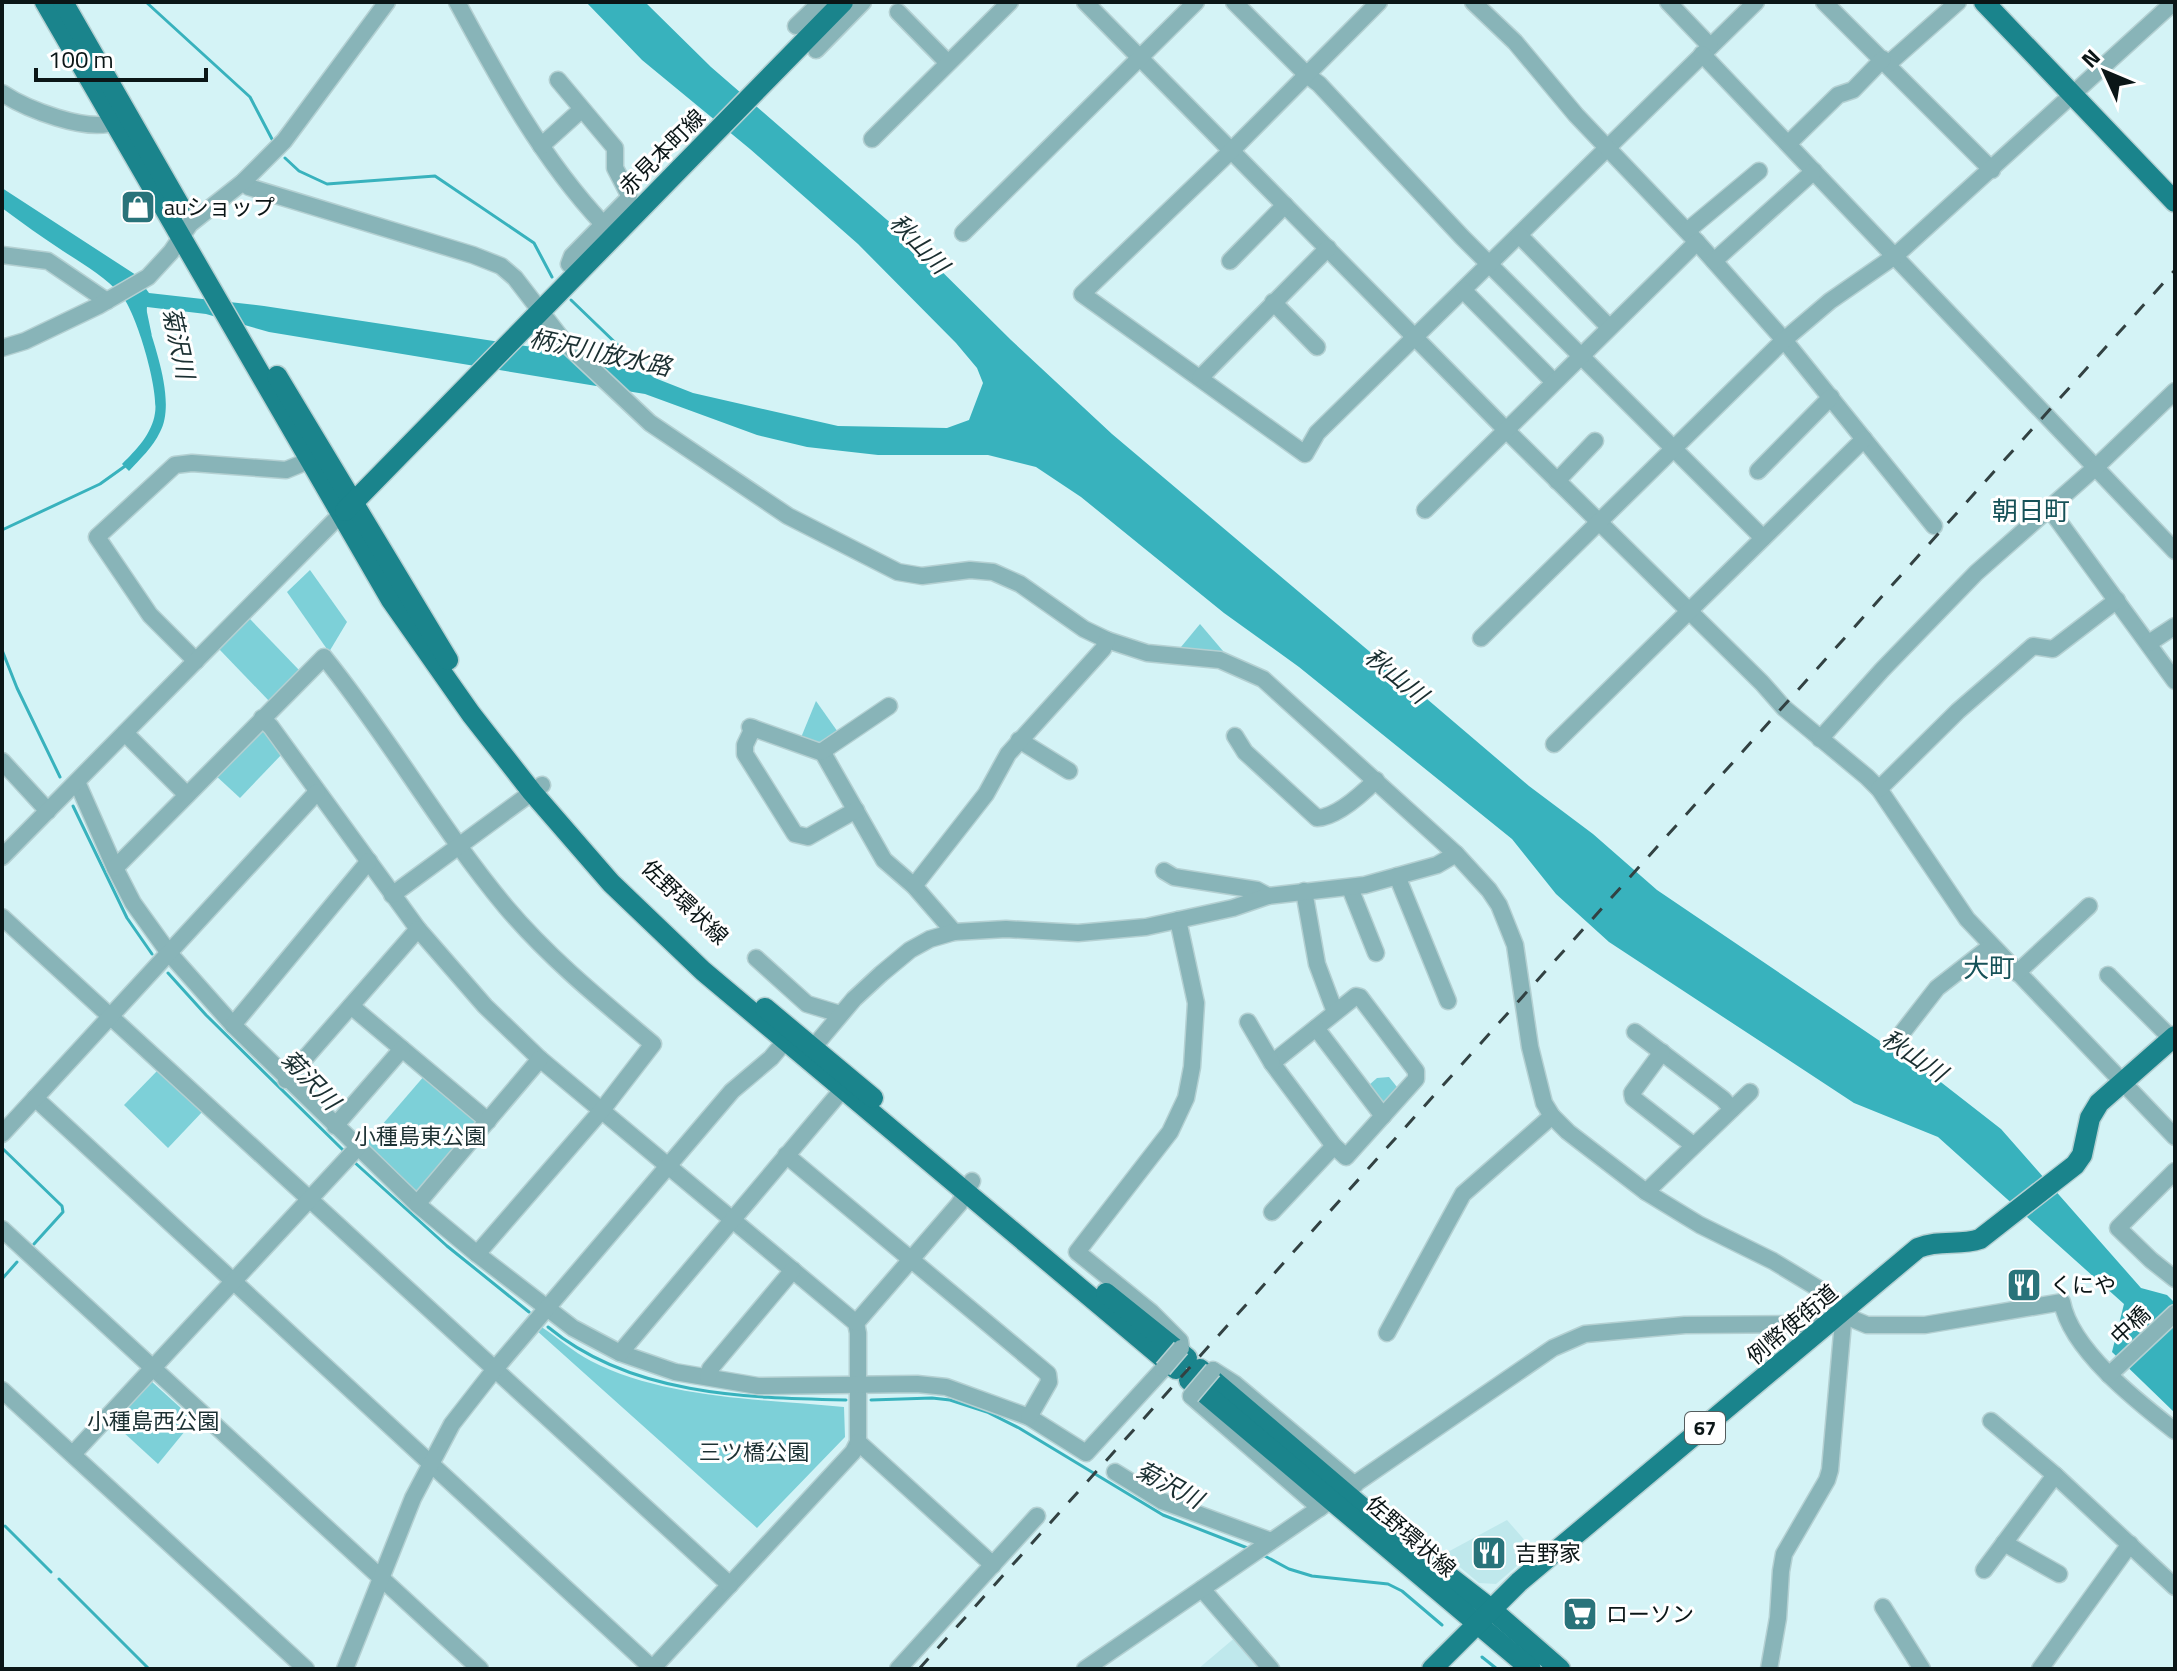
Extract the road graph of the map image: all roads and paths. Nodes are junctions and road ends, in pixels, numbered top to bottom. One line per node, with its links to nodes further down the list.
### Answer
1 (45, 2): 32 (main road)
2 (63, 2): 45 (main road)
3 (387, 2): 41 (street)
4 (457, 2): 35 (street)
5 (843, 2): 22 (main road, 赤見本町線)
6 (863, 2): 22 (street)
7 (1010, 2): 26 (street)
8 (1085, 2): 24 (street)
9 (1196, 2): 24 (street)
10 (1234, 2): 27 (street)
11 (1379, 2): 27 (street)
12 (1473, 2): 36 (street)
13 (1668, 2): 23 (street)
14 (1756, 2): 23 (street)
15 (1824, 2): 25 (street)
16 (1958, 2): 25 (street)
17 (1984, 2): 30 (main road)
18 (2174, 2): 30 (street)
19 (816, 4): 21 (street)
20 (898, 12): 26 (street)
21 (796, 26)
22 (807, 49): 55 (main road, 赤見本町線)
23 (1706, 50): 34 (street); 36 (street)
24 (1140, 58): 37 (street); 46 (street)
25 (1885, 62): 34 (street); 38 (street)
26 (948, 63): 33 (street)
27 (1307, 75): 37 (street); 54 (street)
28 (558, 80): 31 (street)
29 (2, 93): 32 (street)
30 (2074, 95): 38 (street); 42 (main road)
31 (581, 110): 35 (street); 44 (street)
32 (115, 122): 45 (main road)
33 (872, 139)
34 (1789, 143): 40 (street)
35 (541, 146): 44 (street)
36 (1608, 148): 47 (street); 48 (street)
37 (1232, 150): 43 (street); 67 (street)
38 (1992, 170): 51 (street)
39 (1759, 171): 48 (street)
40 (1814, 171): 51 (street); 53 (street)
41 (243, 182): 45 (street); 59 (street)
42 (2175, 202)
43 (1285, 205): 49 (street); 52 (street)
44 (603, 224): 55 (street)
45 (185, 230): 57 (street); 61 (main road)
46 (963, 233)
47 (1519, 235): 54 (street); 60 (street)
48 (1692, 237): 53 (street); 60 (street)
49 (1328, 248): 58 (street); 62 (street)
50 (2, 255): 57 (street)
51 (1895, 256): 63 (street); 76 (street)
52 (1230, 261)
53 (1714, 261): 63 (street)
54 (1490, 264): 56 (street); 66 (street)
55 (577, 273): 59 (main road, 赤見本町線)
56 (1463, 290): 62 (street); 68 (street)
57 (112, 298): 65 (street)
58 (1273, 302): 64 (street); 67 (street)
59 (540, 313): 80 (main road, 赤見本町線); 90 (street)
60 (1609, 327): 66 (street)
61 (245, 333): 75 (main road); 80 (main road)
62 (1414, 337): 67 (street); 71 (street)
63 (1784, 340): 70 (street); 74 (street)
64 (1317, 347)
65 (2, 348)
66 (1582, 354): 68 (street); 74 (street)
67 (1200, 378)
68 (1554, 382): 71 (street)
69 (2175, 391): 76 (street)
70 (1831, 397): 72 (street); 77 (street)
71 (1506, 430): 78 (street); 81 (street)
72 (1864, 439): 83 (street); 84 (street)
73 (1595, 441): 78 (street)
74 (1674, 449): 82 (street); 84 (street)
75 (308, 461): 80 (main road); 92 (street)
76 (2096, 467): 79 (street); 85 (street)
77 (1758, 471)
78 (1557, 481): 82 (street)
79 (2049, 508): 86 (street); 98 (street)
80 (346, 509): 92 (street); 106 (main road, 佐野環状線)
81 (1425, 510)
82 (1600, 522): 87 (street); 89 (street)
83 (1934, 526)
84 (1763, 538): 87 (street)
85 (2175, 551)
86 (2117, 600): 91 (street); 107 (street)
87 (1689, 610): 98 (street); 100 (street)
88 (2175, 626): 91 (street)
89 (1481, 638)
90 (1107, 640): 99 (street); 104 (street)
91 (2149, 643): 93 (street)
92 (196, 661): 96 (street)
93 (2175, 681)
94 (889, 706): 101 (street)
95 (262, 718): 108 (street); 109 (street); 112 (street)
96 (125, 733): 105 (street); 109 (street)
97 (1235, 736): 104 (street)
98 (1820, 739): 107 (street)
99 (1019, 740): 103 (street); 119 (street)
100 (1554, 744)
101 (821, 752): 110 (street); 110 (street)
102 (2, 761): 111 (street)
103 (1069, 771)
104 (1376, 780): 113 (street)
105 (77, 782): 111 (street); 116 (street)
106 (537, 788): 112 (street); 145 (main road, 佐野環状線)
107 (1879, 789): 129 (street)
108 (317, 792): 115 (street); 130 (street)
109 (187, 795): 116 (street)
110 (856, 810): 119 (street)
111 (48, 811): 114 (street)
112 (459, 846): 122 (street); 158 (street)
113 (1456, 854): 118 (street); 160 (street)
114 (2, 857)
115 (369, 861): 122 (street); 141 (street)
116 (115, 868): 130 (street)
117 (1164, 871): 123 (street)
118 (1397, 876): 120 (street); 135 (street)
119 (914, 886): 128 (street)
120 (1350, 888): 121 (street); 131 (street)
121 (1304, 891): 123 (street); 137 (street)
122 (392, 895): 127 (street)
123 (1268, 896): 126 (street)
124 (2089, 906): 133 (street)
125 (2, 917): 139 (street)
126 (1178, 920): 128 (street); 192 (street)
127 (418, 929): 136 (street); 150 (street)
128 (954, 932): 138 (street)
129 (1991, 946): 133 (street); 144 (street)
130 (169, 953): 139 (street); 141 (street)
131 (1376, 953)
132 (756, 958): 138 (street)
133 (2017, 973): 153 (street)
134 (2108, 975): 146 (street)
135 (1448, 1001)
136 (351, 1006): 147 (street); 152 (street)
137 (1335, 1012): 142 (street); 159 (street)
138 (840, 1014): 149 (street)
139 (110, 1016): 156 (street); 173 (street)
140 (1248, 1022): 151 (street)
141 (233, 1025): 152 (street)
142 (1316, 1028): 151 (street); 159 (street)
143 (1635, 1032): 148 (street)
144 (1902, 1033)
145 (789, 1037): 149 (main road, 佐野環状線); 169 (street)
146 (2174, 1038): 153 (main road, 例幣使街道 / 67)
147 (402, 1049): 161 (street); 162 (street)
148 (1662, 1052): 157 (street); 165 (street)
149 (808, 1053): 154 (main road, 佐野環状線); 171 (main road, 佐野環状線)
150 (540, 1059): 158 (street); 161 (street)
151 (1272, 1063): 166 (street)
152 (286, 1080): 162 (street)
153 (2122, 1083): 164 (street); 184 (main road, 例幣使街道 / 67)
154 (842, 1090): 168 (street); 171 (main road, 佐野環状線)
155 (1750, 1092): 157 (street)
156 (35, 1098): 163 (street); 182 (street)
157 (1732, 1109): 165 (street)
158 (602, 1110): 169 (street); 178 (street)
159 (1383, 1116): 166 (street)
160 (1552, 1116): 172 (street); 188 (street)
161 (488, 1121): 174 (street)
162 (335, 1126): 167 (street)
163 (2, 1134)
164 (2175, 1137)
165 (1693, 1145): 172 (street)
166 (1334, 1146): 175 (street)
167 (356, 1150): 173 (street); 174 (street)
168 (786, 1155): 176 (street); 179 (street)
169 (668, 1165): 176 (street); 183 (street)
170 (2175, 1171): 181 (street)
171 (968, 1186): 179 (street); 192 (main road, 佐野環状線)
172 (1646, 1192): 184 (street)
173 (309, 1199): 182 (street); 191 (street)
174 (417, 1204): 178 (street)
175 (1272, 1212)
176 (732, 1219): 180 (street); 189 (street)
177 (2, 1229): 190 (street)
178 (477, 1254): 183 (street)
179 (912, 1259): 186 (street); 197 (street)
180 (793, 1270): 186 (street); 194 (street)
181 (2175, 1279)
182 (233, 1283): 190 (street); 202 (street)
183 (547, 1308): 189 (street); 191 (street)
184 (1844, 1311): 187 (main road, 例幣使街道 / 67); 193 (street); 231 (street)
185 (2175, 1313): 193 (street, 中橋)
186 (856, 1323): 195 (street)
187 (1824, 1327): 205 (street); 218 (main road, 例幣使街道 / 67)
188 (1387, 1333)
189 (620, 1353): 194 (street)
190 (154, 1369): 201 (street); 213 (street)
191 (495, 1369): 202 (street); 214 (street)
192 (1187, 1370): 197 (street); 205 (street); 205 (main road, 佐野環状線); 205 (street)
193 (2112, 1372): 199 (street)
194 (708, 1377): 195 (street)
195 (858, 1385): 197 (street); 200 (street)
196 (2, 1390): 201 (street)
197 (1029, 1417)
198 (1991, 1421): 204 (street)
199 (2175, 1431)
200 (858, 1442): 210 (street); 214 (street)
201 (73, 1454): 221 (street)
202 (429, 1463): 213 (street); 224 (street)
203 (1115, 1472): 207 (street)
204 (2055, 1475): 208 (street); 209 (street)
205 (1338, 1496): 207 (street); 218 (main road, 佐野環状線); 219 (main road, 佐野環状線)
206 (1037, 1516): 210 (street)
207 (1268, 1543): 216 (street)
208 (2004, 1543): 211 (street); 212 (street)
209 (2130, 1544): 215 (street); 220 (street)
210 (993, 1565): 225 (street)
211 (1984, 1570)
212 (2059, 1574)
213 (380, 1577): 222 (street); 223 (street)
214 (730, 1585): 224 (street)
215 (2175, 1587)
216 (1202, 1589): 226 (street); 227 (street)
217 (1883, 1607): 232 (street)
218 (1491, 1609): 219 (main road, 例幣使街道 / 67); 230 (main road, 佐野環状線)
219 (1476, 1624): 228 (main road, 例幣使街道 / 67); 229 (main road, 佐野環状線)
220 (2048, 1667)
221 (306, 1669)
222 (345, 1669)
223 (480, 1669)
224 (653, 1669)
225 (898, 1669)
226 (1085, 1669)
227 (1271, 1669)
228 (1432, 1669)
229 (1531, 1669)
230 (1560, 1669)
231 (1769, 1669)
232 (1922, 1669)

